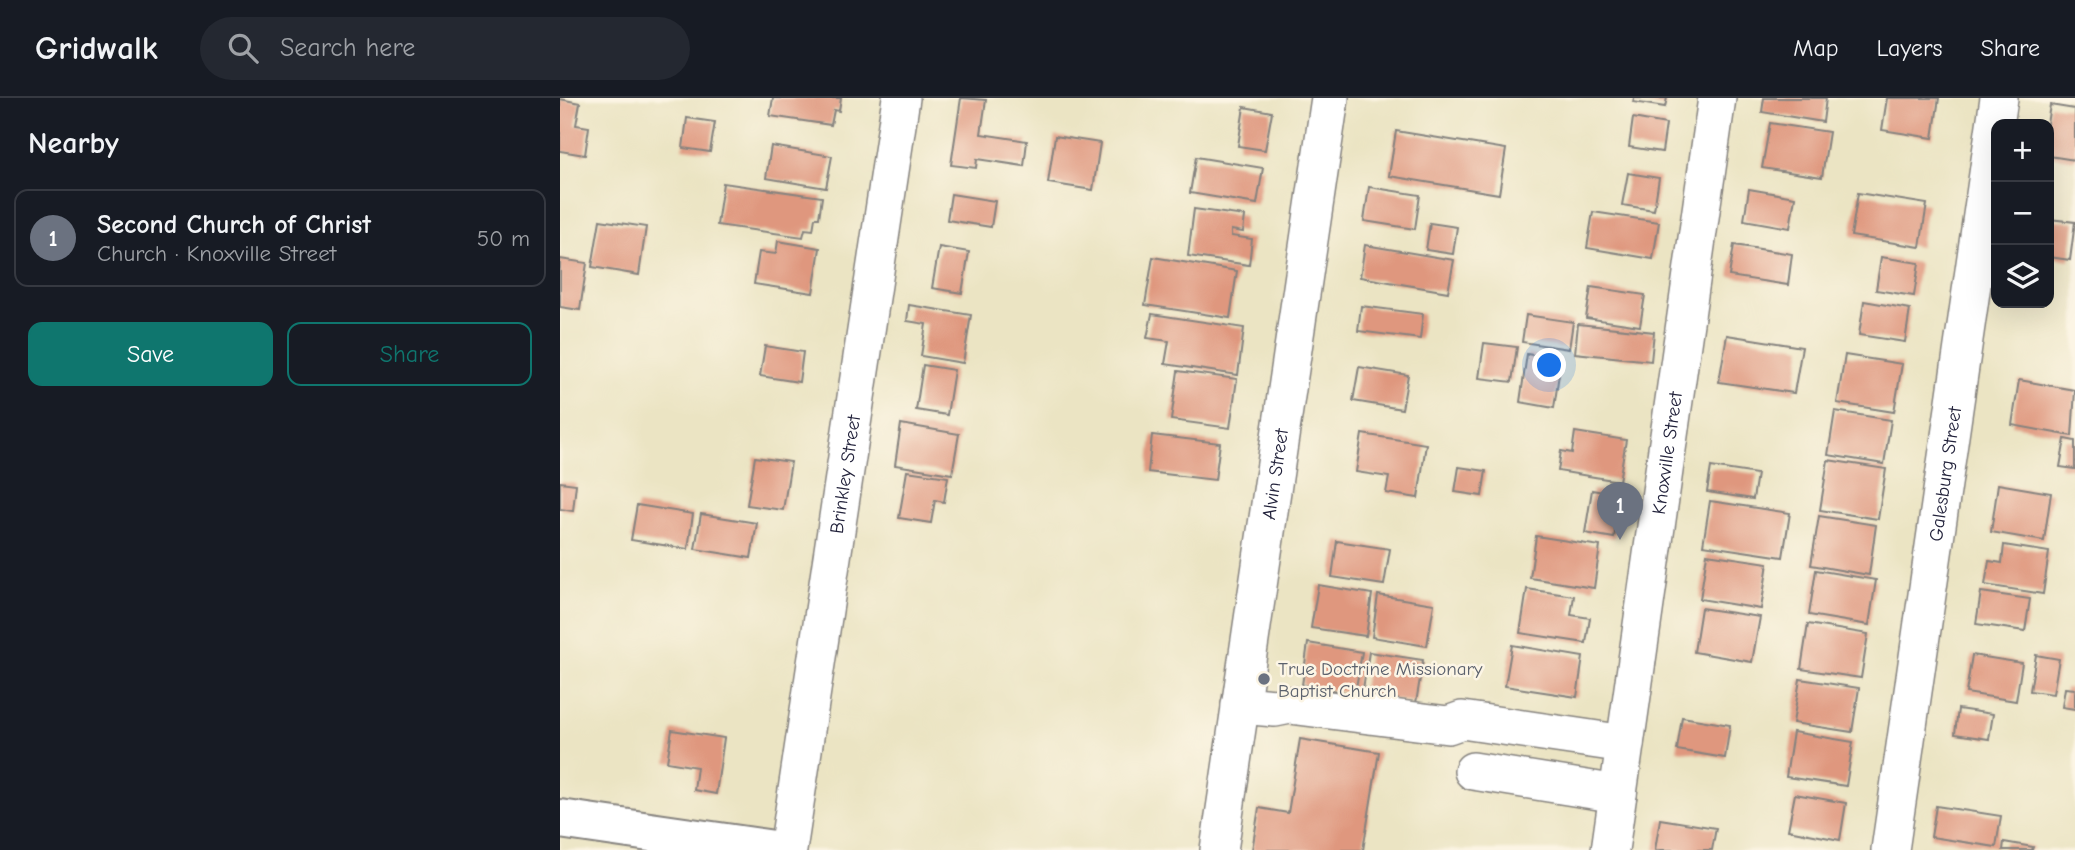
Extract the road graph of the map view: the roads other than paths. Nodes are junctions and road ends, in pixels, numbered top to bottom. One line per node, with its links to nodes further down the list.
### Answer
1 (901, 98): 11 (street, Brinkley Street)
2 (1330, 98): 5 (street, Alvin Street)
3 (1717, 98): 6 (street, Knoxville Street)
4 (1999, 98): 14 (street, Galesburg Street)
5 (1240, 705): 6 (street); 12 (street, Alvin Street)
6 (1625, 744): 8 (street, Knoxville Street)
7 (1473, 771): 8 (street)
8 (1618, 794): 13 (street, Knoxville Street)
9 (560, 819): 10 (main road)
10 (774, 850)
11 (788, 850)
12 (1219, 850)
13 (1610, 850)
14 (1890, 850)

